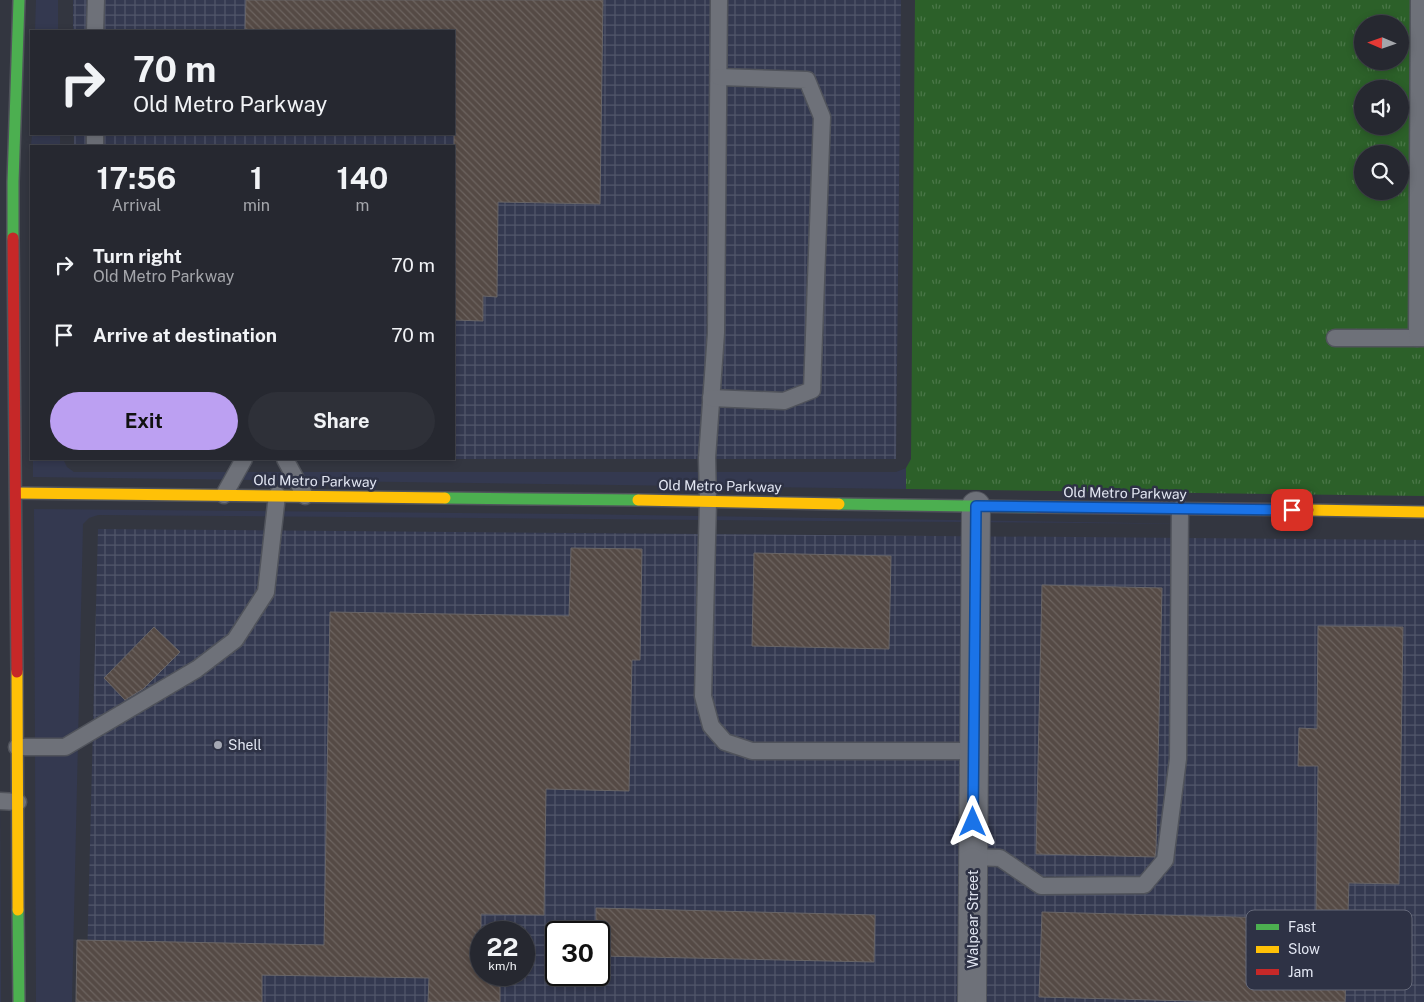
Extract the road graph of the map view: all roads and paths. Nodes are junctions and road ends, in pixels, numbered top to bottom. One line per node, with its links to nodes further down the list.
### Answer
1 (19, 0): 7 (street)
2 (96, 0): 5 (lane)
3 (719, 0): 6 (lane)
4 (1419, 0): 9 (lane)
5 (96, 30)
6 (719, 77): 10 (lane); 10 (lane)
7 (7, 173): 13 (street)
8 (1335, 338): 9 (lane)
9 (1421, 338)
10 (711, 398): 17 (lane)
11 (243, 460): 14 (lane)
12 (286, 460): 16 (lane)
13 (16, 493): 14 (street, Old Metro Parkway); 22 (street)
14 (224, 495): 15 (street, Old Metro Parkway)
15 (277, 495): 16 (street, Old Metro Parkway); 23 (lane)
16 (306, 496): 17 (street, Old Metro Parkway)
17 (708, 501): 18 (street, Old Metro Parkway); 24 (lane)
18 (976, 506): 19 (street, Old Metro Parkway); 24 (street, Walpear Street)
19 (1180, 509): 20 (street, Old Metro Parkway); 27 (lane)
20 (1424, 512)
21 (0, 638): 22 (lane)
22 (17, 638): 23 (street)
23 (17, 747): 26 (street)
24 (974, 752): 27 (street, Walpear Street)
25 (0, 802): 26 (lane)
26 (18, 802): 28 (street)
27 (973, 857): 29 (street, Walpear Street)
28 (19, 1002)
29 (972, 1002)

